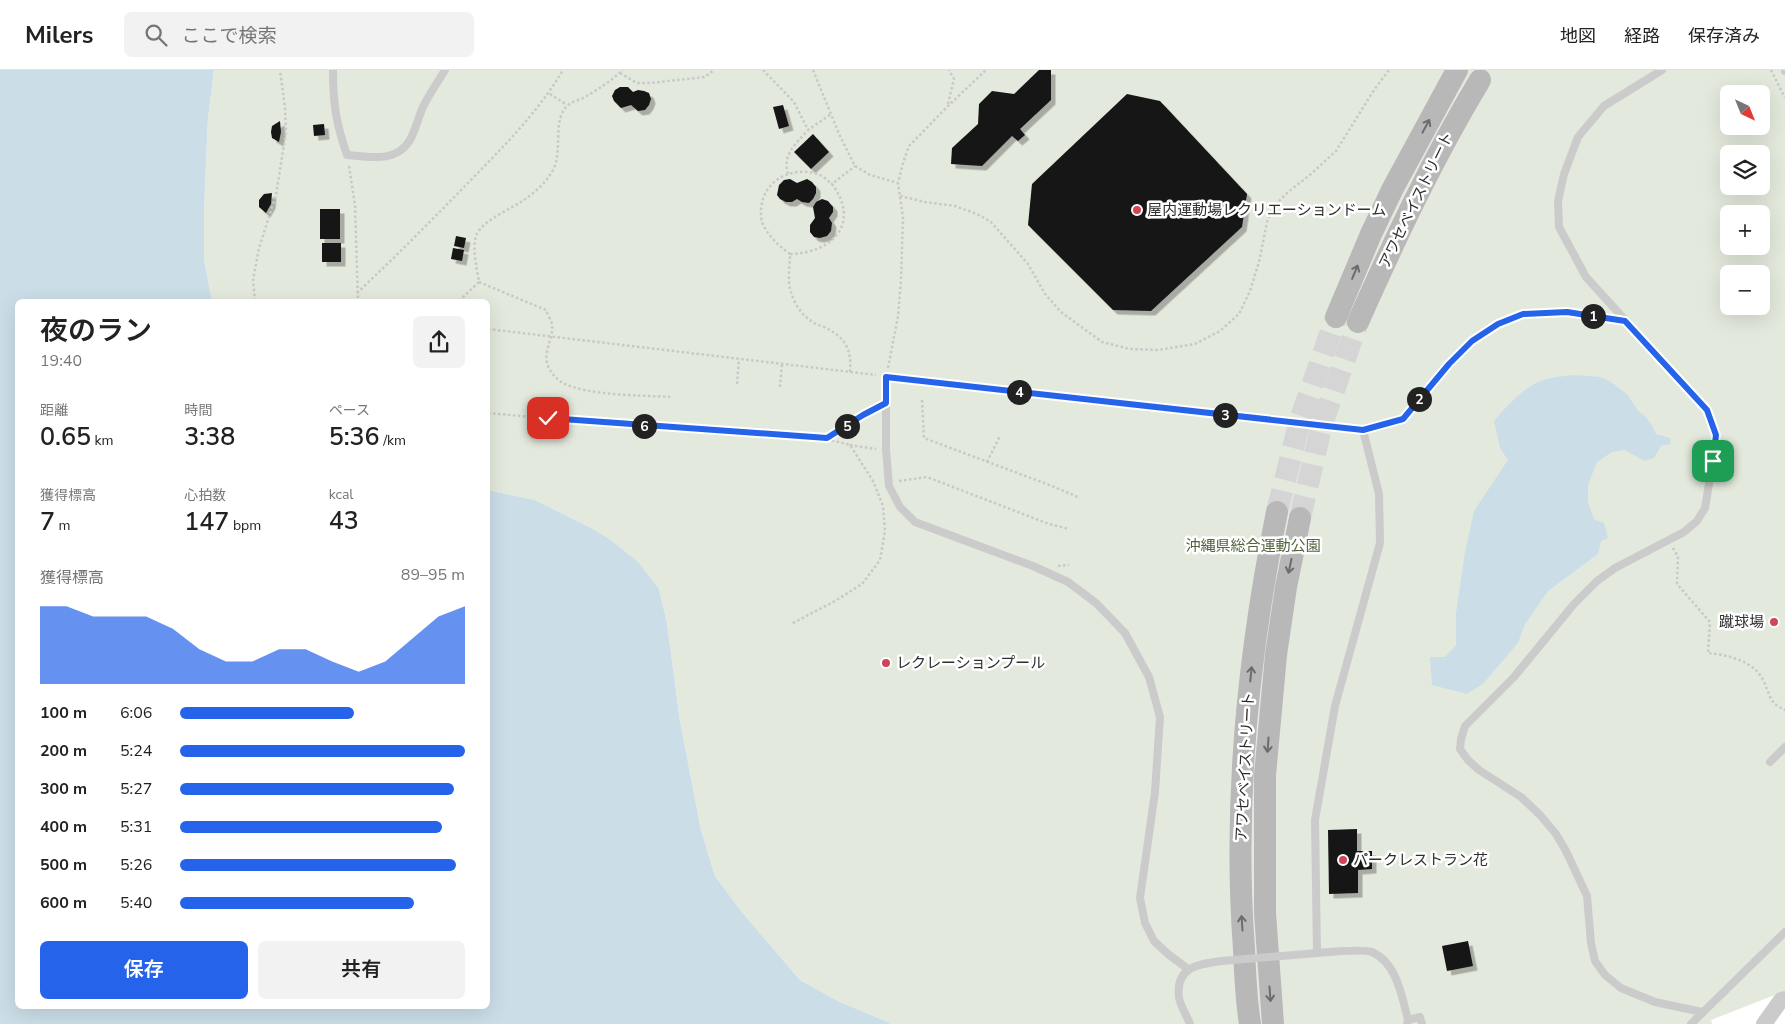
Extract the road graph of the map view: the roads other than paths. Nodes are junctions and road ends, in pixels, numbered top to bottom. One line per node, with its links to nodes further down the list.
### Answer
1 (333, 70): 2 (lane)
2 (445, 70)
3 (1457, 70): 6 (main road, アワセベイストリート, one-way to 3)
4 (1662, 70): 7 (lane)
5 (1480, 80): 8 (main road, アワセベイストリート)
6 (1336, 317)
7 (1625, 321): 15 (lane); 18 (lane)
8 (1358, 322)
9 (886, 377): 16 (lane)
10 (1277, 512): 21 (main road, アワセベイストリート, one-way to 10)
11 (1300, 518): 22 (main road, アワセベイストリート, one-way to 22)
12 (1785, 747): 13 (lane)
13 (1770, 762)
14 (1785, 932): 18 (lane)
15 (1317, 953): 16 (lane, bridge); 19 (lane)
16 (1188, 969): 20 (lane)
17 (1785, 999): 25 (street)
18 (1702, 1012): 24 (lane)
19 (1408, 1022): 23 (lane)
20 (1190, 1024)
21 (1250, 1024)
22 (1274, 1024)
23 (1422, 1024)
24 (1691, 1024)
25 (1764, 1024)

